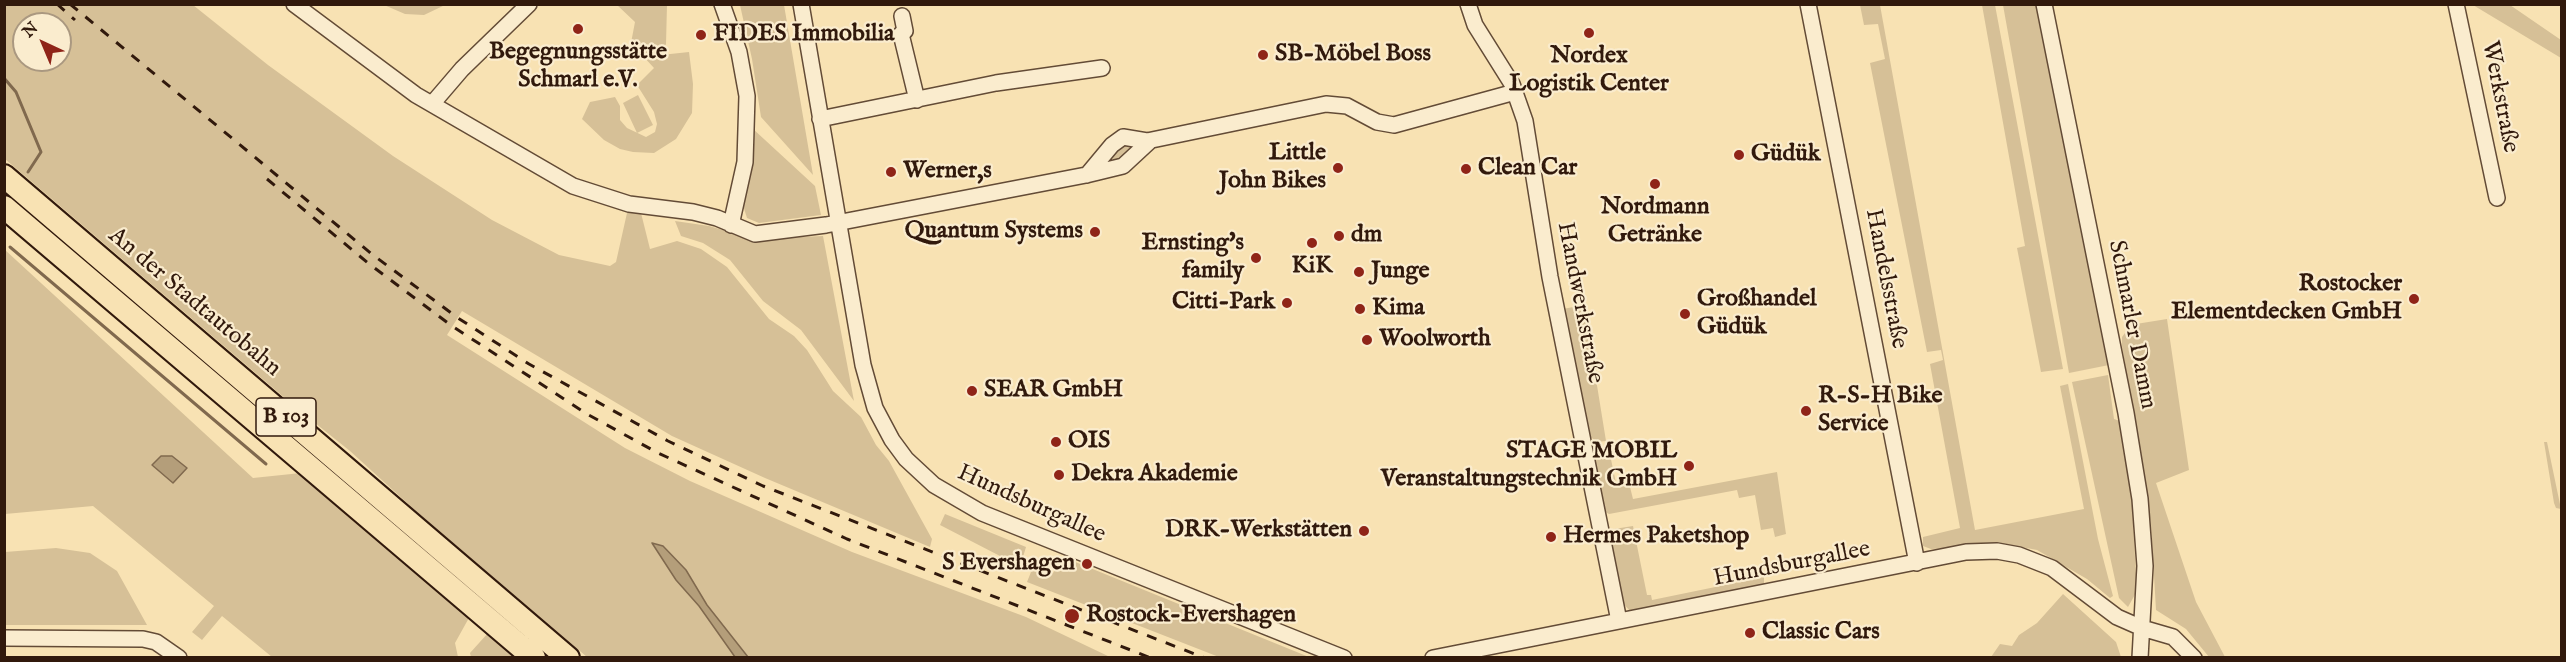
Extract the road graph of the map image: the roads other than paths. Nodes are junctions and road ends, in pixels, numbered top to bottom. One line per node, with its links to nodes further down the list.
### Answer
1 (294, 4): 13 (street)
2 (529, 4): 13 (street)
3 (722, 4): 21 (street)
4 (801, 4): 14 (street, Hundsburgallee)
5 (1468, 4): 11 (street, Handwerkstraße)
6 (1808, 4): 22 (street, Handelsstraße)
7 (2044, 4): 24 (street, Schmarler Damm)
8 (2456, 4): 18 (street, Werkstraße)
9 (902, 16): 12 (street)
10 (1102, 68): 12 (street)
11 (1515, 92): 15 (street); 23 (street, Handwerkstraße)
12 (917, 100): 14 (street)
13 (432, 104): 21 (street)
14 (820, 119): 20 (street, Hundsburgallee)
15 (1150, 141): 16 (street); 16 (street)
16 (1086, 175): 20 (street)
17 (4, 176): 28 (highway, An der Stadtautobahn / B 103)
18 (2497, 198)
19 (4, 207): 27 (highway, An der Stadtautobahn / B 103)
20 (839, 223): 21 (street); 29 (street, Hundsburgallee)
21 (731, 225)
22 (1917, 562): 23 (street, Hundsburgallee); 24 (street, Hundsburgallee)
23 (1618, 621): 30 (street, Hundsburgallee)
24 (2142, 628): 31 (street, Schmarler Damm); 32 (street, Hundsburgallee)
25 (4, 638): 26 (street)
26 (179, 657)
27 (534, 657)
28 (568, 657)
29 (1344, 657)
30 (1433, 657)
31 (2139, 657)
32 (2194, 657)

